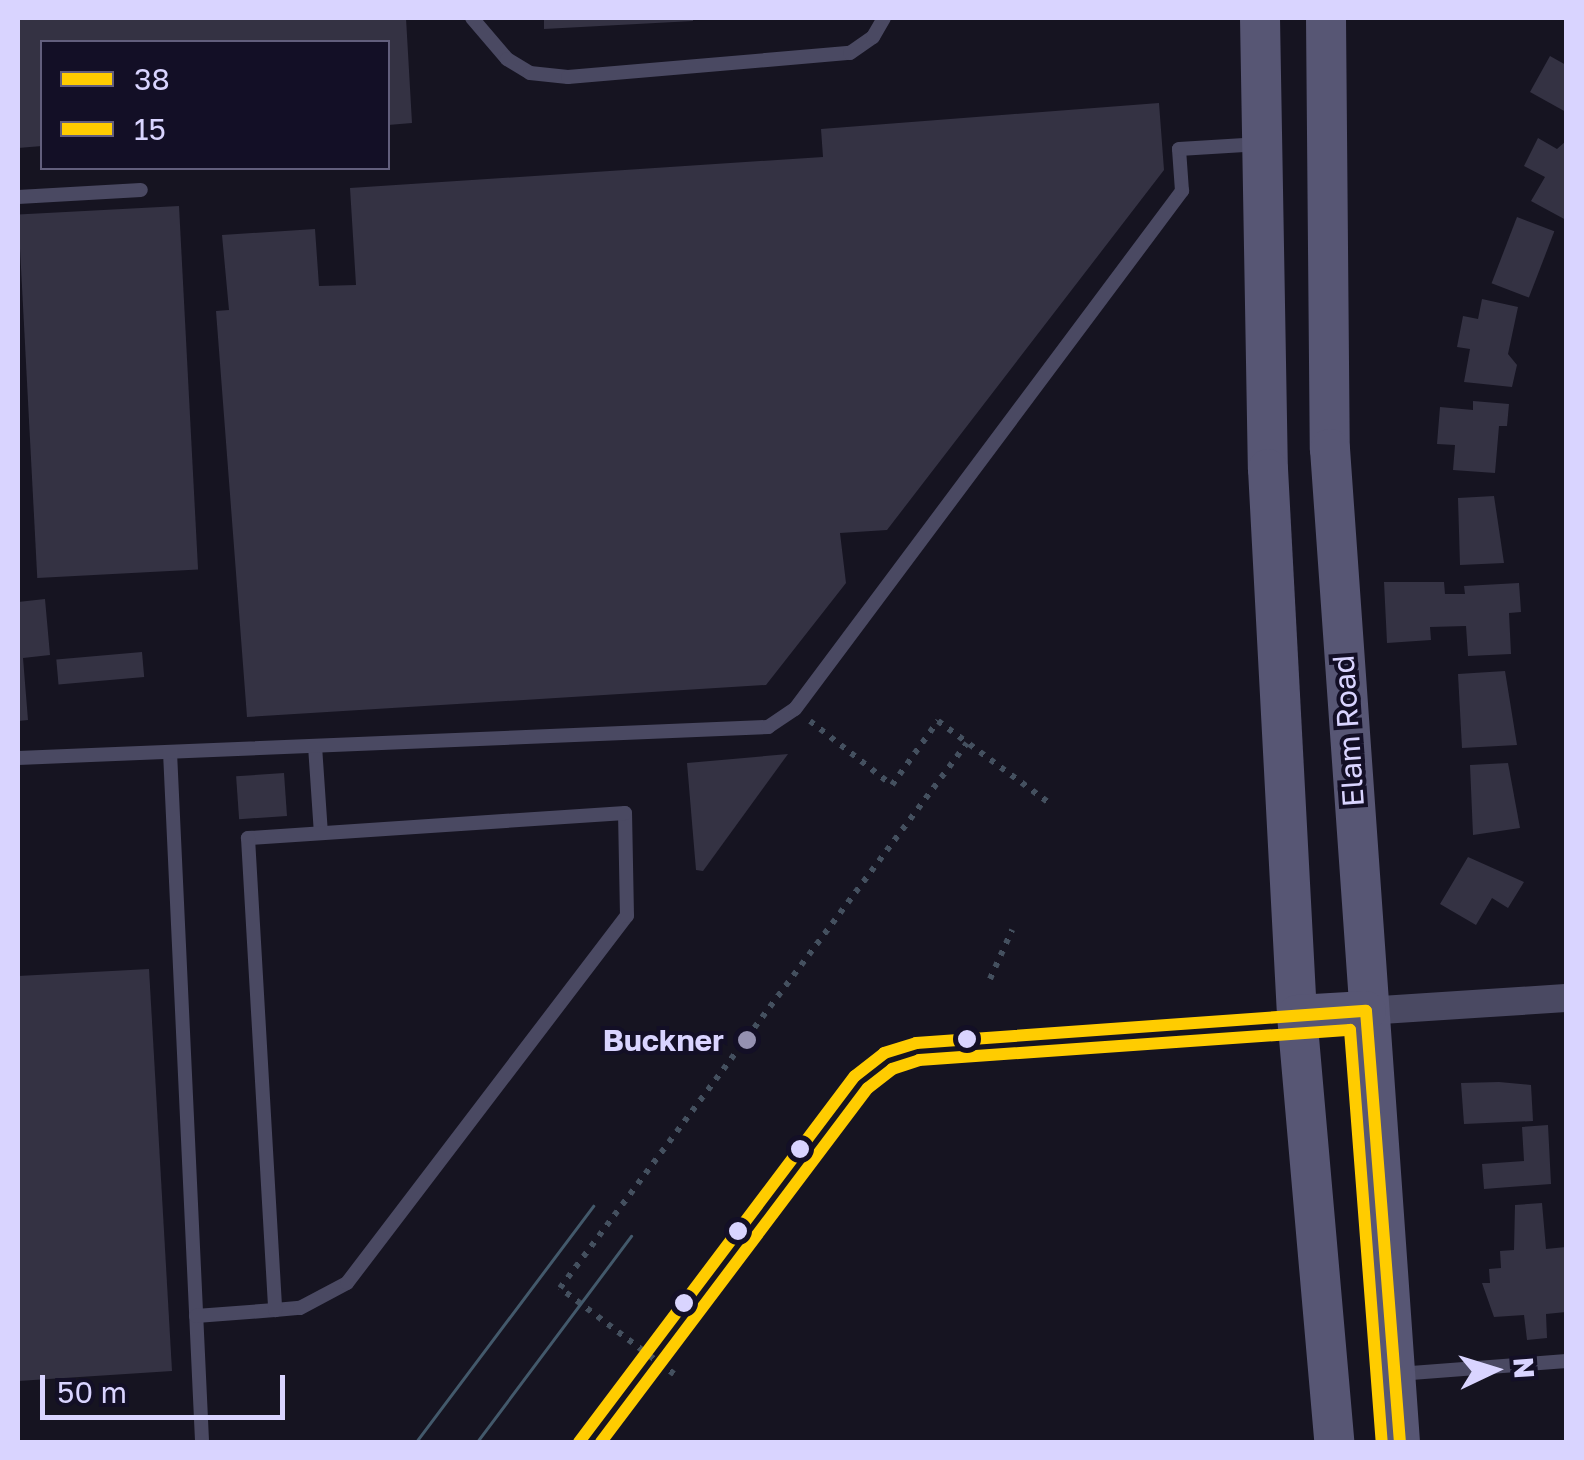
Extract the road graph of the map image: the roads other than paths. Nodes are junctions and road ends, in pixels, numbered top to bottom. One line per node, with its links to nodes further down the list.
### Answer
1 (472, 18): 2 (lane)
2 (884, 18)
3 (1260, 18): 5 (main road)
4 (1326, 18): 13 (main road, Elam Road)
5 (1260, 144): 8 (lane); 14 (main road)
6 (140, 190): 7 (lane)
7 (18, 197)
8 (315, 746): 9 (lane); 11 (lane)
9 (170, 752): 10 (lane); 16 (lane)
10 (18, 758)
11 (321, 833): 15 (lane); 15 (lane)
12 (1566, 998): 13 (street)
13 (1366, 1011): 14 (main road); 18 (main road, Elam Road)
14 (1297, 1015): 19 (main road)
15 (275, 1310): 16 (lane)
16 (196, 1316): 20 (lane)
17 (1566, 1361): 18 (lane)
18 (1396, 1374): 19 (main road); 22 (main road, Elam Road)
19 (1330, 1378): 21 (main road)
20 (202, 1442)
21 (1334, 1442)
22 (1400, 1442)

